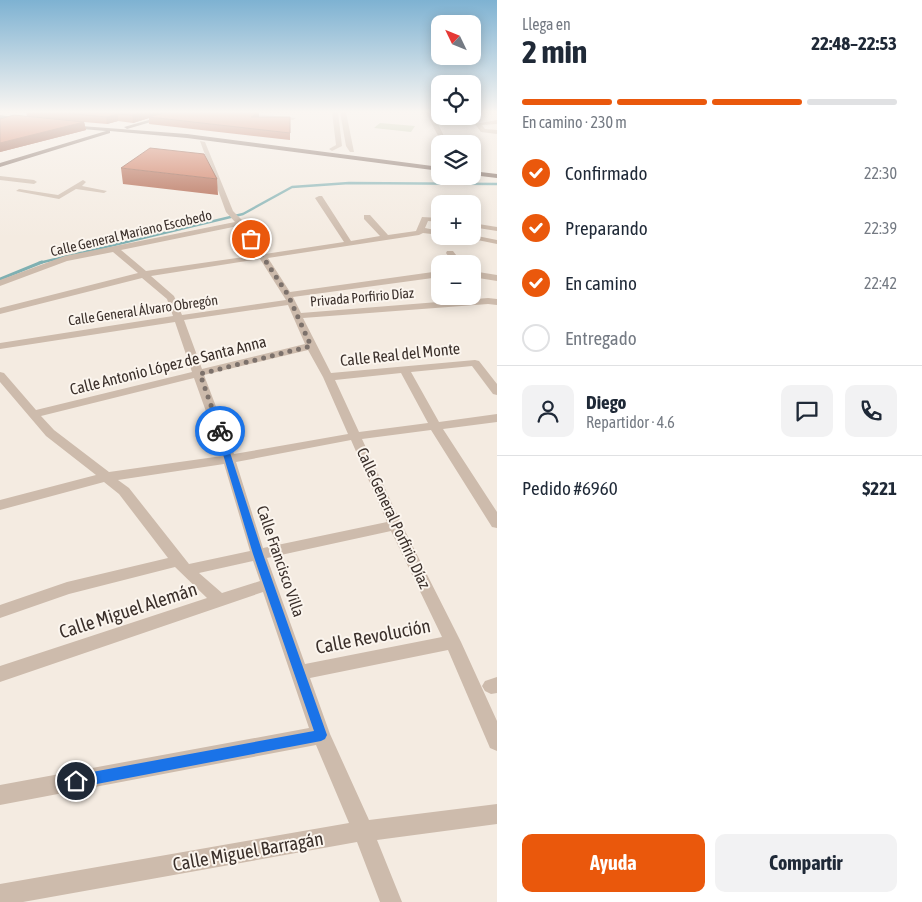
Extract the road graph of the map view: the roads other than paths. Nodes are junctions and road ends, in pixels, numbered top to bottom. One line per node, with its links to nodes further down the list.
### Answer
1 (36, 154): 6 (main road)
2 (207, 154): 17 (street, Calle General Porfirio Díaz)
3 (316, 154): 7 (main road)
4 (377, 154): 5 (main road)
5 (422, 159)
6 (0, 165)
7 (431, 168)
8 (481, 174): 9 (main road)
9 (497, 176)
10 (0, 178): 12 (street)
11 (84, 182): 12 (street)
12 (76, 187): 13 (street)
13 (104, 191)
14 (319, 198): 25 (street)
15 (367, 217): 22 (street)
16 (431, 219): 20 (street)
17 (239, 222): 26 (street, Calle General Mariano Escobedo); 27 (street, Calle General Porfirio Díaz)
18 (481, 226): 19 (street)
19 (497, 229)
20 (420, 231): 21 (street); 22 (street)
21 (431, 232)
22 (386, 238): 25 (street)
23 (481, 239): 24 (street)
24 (497, 242)
25 (349, 244): 27 (street)
26 (115, 249): 28 (street, Calle Francisco Villa); 32 (street, Calle General Mariano Escobedo)
27 (261, 256): 28 (street); 33 (street, Calle General Porfirio Díaz)
28 (146, 274): 35 (street); 37 (street, Calle Francisco Villa)
29 (431, 275): 33 (street)
30 (481, 275): 31 (street)
31 (497, 278)
32 (0, 283)
33 (289, 299): 36 (street, Calle General Porfirio Díaz); 37 (street, Calle General Álvaro Obregón)
34 (493, 302): 36 (street, Privada Porfirio Díaz)
35 (0, 311)
36 (298, 316): 39 (street, Calle General Porfirio Díaz)
37 (179, 320): 38 (street, Calle General Álvaro Obregón); 41 (street, Calle Francisco Villa)
38 (0, 346)
39 (311, 346): 41 (street, Calle Antonio López de Santa Anna); 43 (street, Calle General Porfirio Díaz)
40 (404, 370): 43 (street, Calle Real del Monte); 44 (street, Calle Real del Monte); 47 (street)
41 (200, 374): 45 (street, Calle Antonio López de Santa Anna); 49 (street, Calle Francisco Villa)
42 (0, 375): 45 (street)
43 (328, 377): 48 (street, Calle General Porfirio Díaz)
44 (497, 392)
45 (34, 414): 50 (street)
46 (497, 418): 47 (street)
47 (435, 426): 48 (street); 52 (street)
48 (356, 436): 49 (street); 53 (street, Calle General Porfirio Díaz)
49 (229, 459): 50 (street); 54 (street, Calle Francisco Villa)
50 (106, 477): 51 (street); 55 (street)
51 (0, 505)
52 (497, 523)
53 (395, 525): 54 (street); 59 (street, Calle General Porfirio Díaz)
54 (258, 554): 55 (street); 56 (street, Calle Francisco Villa)
55 (182, 565): 57 (street); 58 (street)
56 (269, 584): 57 (street, Calle Miguel Alemán); 60 (street, Calle Francisco Villa)
57 (220, 601): 61 (street, Calle Miguel Alemán)
58 (0, 612)
59 (453, 642): 60 (street, Calle Revolución); 63 (street, Calle General Porfirio Díaz)
60 (301, 672): 62 (street, Calle Francisco Villa)
61 (0, 674)
62 (321, 735): 64 (street); 66 (street, Calle Francisco Villa)
63 (497, 742)
64 (0, 796)
65 (497, 814): 66 (street, Calle Miguel Barragán)
66 (363, 831): 67 (street, Calle Miguel Barragán); 68 (street, Calle Francisco Villa)
67 (0, 895)
68 (391, 902)

